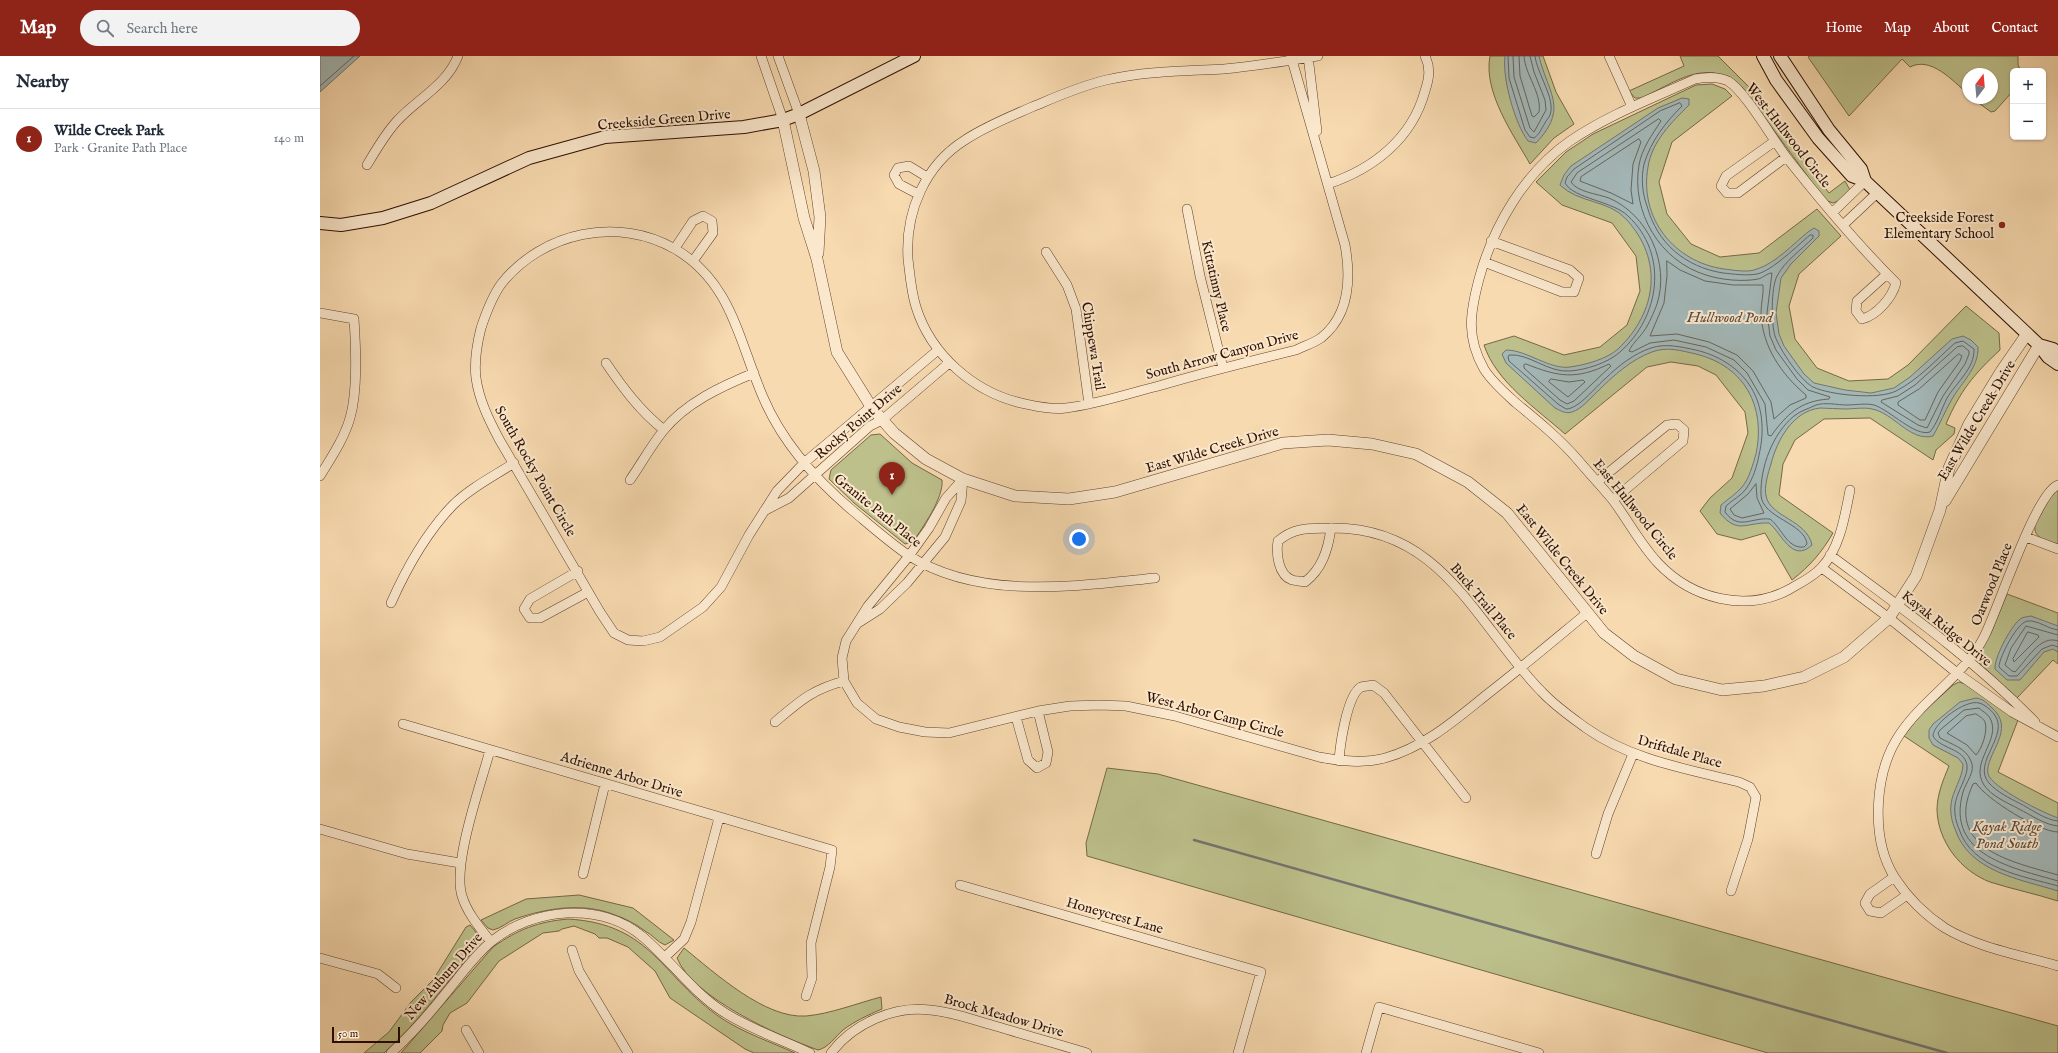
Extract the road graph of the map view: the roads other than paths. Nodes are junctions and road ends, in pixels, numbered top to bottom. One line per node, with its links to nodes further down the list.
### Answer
1 (458, 56): 17 (street)
2 (761, 56): 13 (street)
3 (778, 56): 12 (street)
4 (914, 56): 12 (main road, Creekside Green Drive)
5 (1311, 56): 10 (street, South Arrow Canyon Drive); 15 (street, South Arrow Canyon Drive)
6 (1425, 56): 20 (street)
7 (1608, 56): 11 (street)
8 (1763, 56): 19 (main road)
9 (1780, 56): 19 (main road)
10 (1292, 58): 15 (street, South Arrow Canyon Drive); 18 (street, South Arrow Canyon Drive)
11 (1632, 107): 14 (street, West Hullwood Circle); 27 (street, West Hullwood Circle)
12 (799, 114): 13 (main road, Creekside Green Drive); 30 (street)
13 (783, 120): 25 (main road, Creekside Green Drive); 30 (street)
14 (1775, 141): 16 (street, West Hullwood Circle); 16 (street)
15 (1320, 156): 20 (street, South Arrow Canyon Drive)
16 (1786, 158): 24 (street, West Hullwood Circle)
17 (368, 165)
18 (927, 177): 21 (street, South Arrow Canyon Drive); 21 (street)
19 (1865, 181): 22 (main road); 24 (street)
20 (1328, 184): 43 (street, South Arrow Canyon Drive)
21 (918, 194): 37 (street, South Arrow Canyon Drive)
22 (1876, 194): 26 (street); 35 (main road)
23 (1187, 209): 43 (street, Kittatinny Place)
24 (1832, 213): 26 (street, West Hullwood Circle)
25 (320, 223)
26 (1843, 225): 33 (street, West Hullwood Circle)
27 (1492, 241): 32 (street, West Hullwood Circle); 32 (street)
28 (675, 248): 31 (street, South Rocky Point Circle); 31 (street); 49 (street, South Rocky Point Circle)
29 (1046, 252): 45 (street, Chippewa Trail)
30 (817, 259): 46 (street, East Wilde Creek Drive)
31 (693, 261): 44 (street, Granite Path Place)
32 (1484, 262): 38 (street, West Hullwood Circle)
33 (1887, 274): 33 (street, West Hullwood Circle)
34 (320, 313): 51 (street)
35 (2027, 334): 36 (main road); 59 (street, East Wilde Creek Drive)
36 (2039, 345): 39 (main road); 42 (main road); 59 (street, East Wilde Creek Drive)
37 (938, 350): 41 (street, South Arrow Canyon Drive); 46 (street, Rocky Point Drive)
38 (1475, 350): 55 (street, East Hullwood Circle)
39 (2058, 353)
40 (606, 363): 48 (street)
41 (949, 363): 45 (street, South Arrow Canyon Drive); 47 (street, Rocky Point Drive)
42 (2058, 364)
43 (1223, 368): 45 (street, South Arrow Canyon Drive)
44 (754, 373): 48 (street); 50 (street, Granite Path Place)
45 (1089, 404)
46 (872, 408): 47 (street, East Wilde Creek Drive); 50 (street, Rocky Point Drive)
47 (882, 420): 52 (street, Rocky Point Drive); 53 (street, East Wilde Creek Drive)
48 (664, 430): 54 (street)
49 (514, 463): 68 (street, South Rocky Point Circle); 71 (street)
50 (804, 463): 52 (street, Granite Path Place); 60 (street, Rocky Point Drive)
51 (320, 476)
52 (815, 476): 60 (street, Rocky Point Drive); 65 (street, Granite Path Place)
53 (963, 479): 65 (street, West Arbor Camp Circle); 66 (street, West Arbor Camp Circle); 73 (street, East Wilde Creek Drive)
54 (630, 480)
55 (1597, 482): 58 (street, East Hullwood Circle); 58 (street)
56 (2058, 485): 62 (street, Oarwood Place)
57 (1850, 490): 64 (street, East Hullwood Circle)
58 (1612, 500): 67 (street, East Hullwood Circle)
59 (1940, 510): 72 (street, East Wilde Creek Drive)
60 (763, 511): 76 (street, Rocky Point Drive)
61 (1331, 528): 61 (street, Buck Trail Place); 78 (street, Buck Trail Place)
62 (2026, 537): 63 (street, Oarwood Place); 77 (street, Oarwood Place)
63 (2058, 549)
64 (1830, 555): 67 (street, East Hullwood Circle); 72 (street, Kayak Ridge Drive)
65 (909, 556): 66 (street, Granite Path Place); 75 (street, West Arbor Camp Circle)
66 (924, 563): 69 (street, Granite Path Place); 75 (street, West Arbor Camp Circle)
67 (1822, 568): 74 (street, Kayak Ridge Drive)
68 (578, 571): 70 (street, South Rocky Point Circle); 70 (street)
69 (1154, 578)
70 (588, 592): 76 (street, South Rocky Point Circle)
71 (392, 603)
72 (1898, 605): 74 (street, East Wilde Creek Drive); 77 (street, Kayak Ridge Drive)
73 (1587, 613): 74 (street, East Wilde Creek Drive); 78 (street, West Arbor Camp Circle)
74 (1889, 618): 79 (street, Kayak Ridge Drive)
75 (855, 625): 80 (street, West Arbor Camp Circle)
76 (614, 633)
77 (1968, 661): 79 (street, Oarwood Place); 85 (street, Kayak Ridge Drive)
78 (1521, 668): 87 (street, West Arbor Camp Circle); 89 (street, Driftdale Place)
79 (1957, 673): 85 (street, Kayak Ridge Drive); 98 (street, Oarwood Place)
80 (844, 681): 82 (street, West Arbor Camp Circle); 83 (street)
81 (1038, 711): 82 (street, West Arbor Camp Circle); 82 (street); 90 (street, West Arbor Camp Circle)
82 (1016, 716)
83 (775, 722)
84 (404, 724): 88 (street, Adrienne Arbor Drive)
85 (2042, 728): 86 (street, Kayak Ridge Drive)
86 (2058, 737)
87 (1424, 742): 90 (street, West Arbor Camp Circle); 90 (street); 92 (street)
88 (490, 750): 91 (street, Adrienne Arbor Drive); 96 (street)
89 (1633, 754): 95 (street); 100 (street, Driftdale Place)
90 (1338, 761)
91 (605, 784): 93 (street, Adrienne Arbor Drive); 97 (street)
92 (1466, 798)
93 (719, 818): 104 (street); 108 (street, Adrienne Arbor Drive)
94 (320, 829): 96 (street)
95 (1596, 854)
96 (460, 863): 102 (street)
97 (583, 874)
98 (1894, 877): 101 (street, Oarwood Place); 101 (street)
99 (960, 885): 116 (street, Honeycrest Lane)
100 (1731, 891)
101 (1907, 895): 106 (street, Oarwood Place)
102 (491, 942): 104 (street, New Auburn Drive); 110 (street, New Auburn Drive)
103 (572, 950): 112 (street)
104 (665, 957): 113 (street, New Auburn Drive)
105 (320, 958): 107 (street)
106 (2058, 966)
107 (396, 988)
108 (806, 996)
109 (466, 1030): 111 (street)
110 (392, 1053)
111 (479, 1053)
112 (628, 1053)
113 (810, 1053)
114 (830, 1053): 115 (street, Brock Meadow Drive)
115 (1087, 1053)
116 (1238, 1053)
117 (1366, 1053): 118 (street)
118 (1539, 1053)

